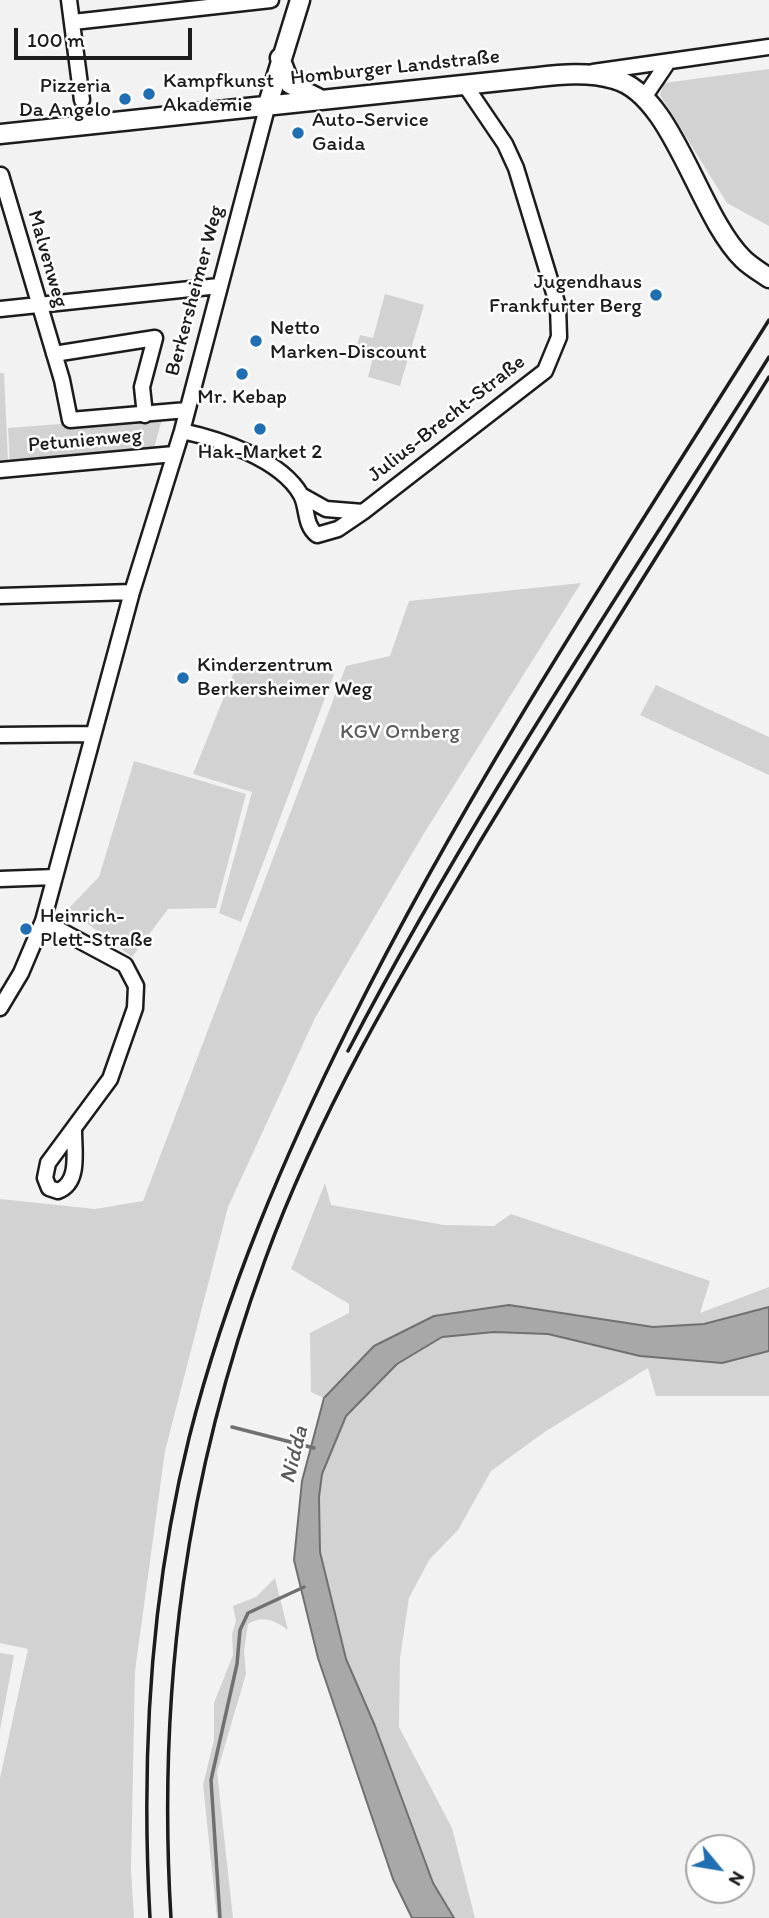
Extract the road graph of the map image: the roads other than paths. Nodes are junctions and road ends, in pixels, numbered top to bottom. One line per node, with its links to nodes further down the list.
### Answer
1 (69, 0): 5 (street)
2 (271, 0): 4 (street)
3 (300, 0): 7 (street, Berkersheimer Weg)
4 (189, 4): 5 (street)
5 (72, 22): 13 (street)
6 (769, 47): 8 (street, Homburger Landstraße)
7 (280, 58): 12 (street); 14 (street, Berkersheimer Weg)
8 (668, 62): 9 (street, Homburger Landstraße); 11 (street)
9 (585, 73): 10 (street, Homburger Landstraße); 11 (street, Homburger Landstraße)
10 (465, 85): 12 (street, Homburger Landstraße); 28 (street, Julius-Brecht-Straße)
11 (645, 96): 17 (street, Homburger Landstraße)
12 (318, 98): 14 (street, Homburger Landstraße)
13 (82, 100)
14 (268, 104): 15 (street, Homburger Landstraße); 18 (street, Berkersheimer Weg)
15 (0, 134)
16 (1, 175): 19 (street, Malvenweg)
17 (763, 274)
18 (219, 286): 19 (street); 22 (street, Berkersheimer Weg)
19 (39, 305): 20 (street); 21 (street, Malvenweg)
20 (0, 309)
21 (54, 354): 23 (street, Malvenweg); 23 (street)
22 (187, 410): 23 (street, Malvenweg); 24 (street, Berkersheimer Weg)
23 (145, 415)
24 (181, 431): 25 (street, Berkersheimer Weg); 27 (street, Julius-Brecht-Straße)
25 (174, 454): 26 (street, Petunienweg); 29 (street, Berkersheimer Weg)
26 (0, 470)
27 (301, 495): 28 (street, Julius-Brecht-Straße); 28 (street, Julius-Brecht-Straße)
28 (363, 512)
29 (132, 592): 30 (street); 31 (street, Berkersheimer Weg)
30 (0, 596)
31 (93, 734): 32 (street); 33 (street, Berkersheimer Weg)
32 (0, 735)
33 (55, 877): 34 (street); 35 (street, Berkersheimer Weg)
34 (0, 878)
35 (43, 921): 36 (street, Berkersheimer Weg); 37 (street)
36 (0, 1008)
37 (74, 1131)

